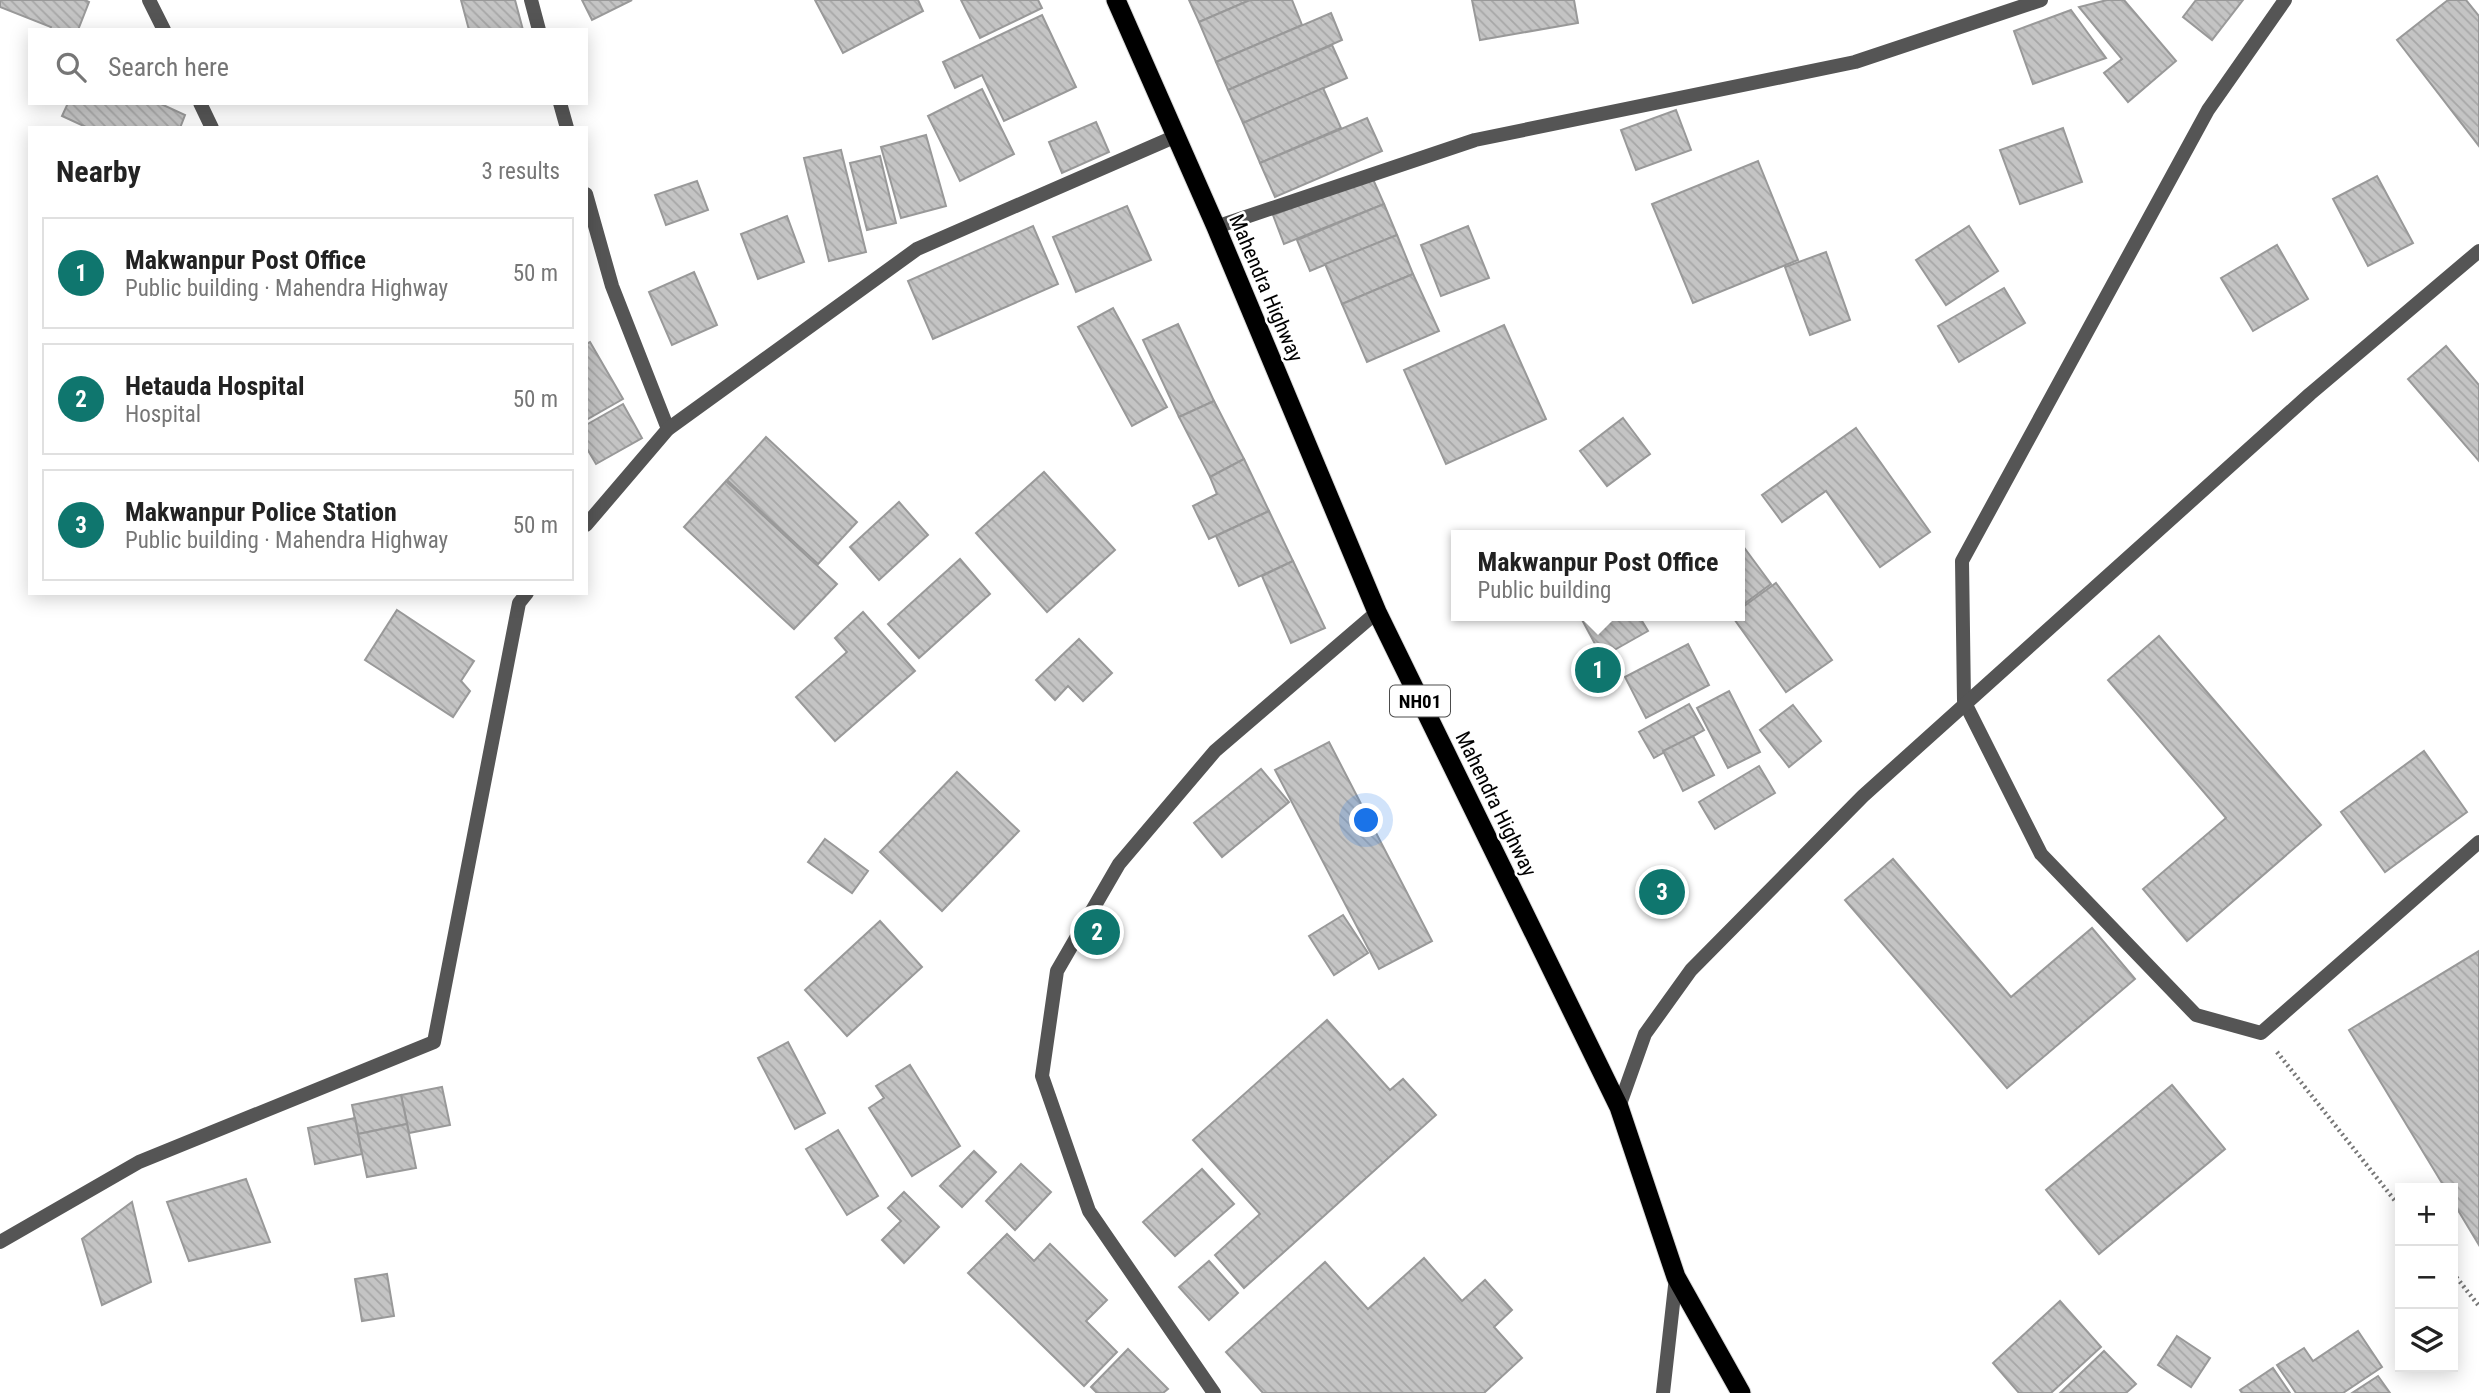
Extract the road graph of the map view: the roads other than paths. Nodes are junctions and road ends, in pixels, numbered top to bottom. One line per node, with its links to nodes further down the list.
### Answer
1 (149, 0): 6 (street)
2 (531, 0): 7 (street)
3 (1116, 0): 12 (highway, Mahendra Highway / NH01)
4 (2040, 0): 14 (street)
5 (2285, 0): 20 (street)
6 (163, 28)
7 (538, 28)
8 (201, 105): 10 (street)
9 (561, 105): 11 (street)
10 (211, 126)
11 (566, 126)
12 (1174, 137): 14 (highway, Mahendra Highway / NH01); 16 (street)
13 (588, 201): 16 (street)
14 (1216, 227): 19 (highway, Mahendra Highway / NH01)
15 (2479, 251): 20 (street)
16 (668, 429): 17 (street)
17 (588, 522)
18 (525, 595): 23 (street)
19 (1377, 612): 22 (highway, Mahendra Highway / NH01); 25 (street)
20 (1964, 702): 21 (street); 22 (street)
21 (2479, 842)
22 (1619, 1107): 24 (highway, Mahendra Highway / NH01)
23 (0, 1242)
24 (1676, 1278): 26 (street); 27 (highway, Mahendra Highway / NH01)
25 (1214, 1393)
26 (1663, 1393)
27 (1741, 1393)

